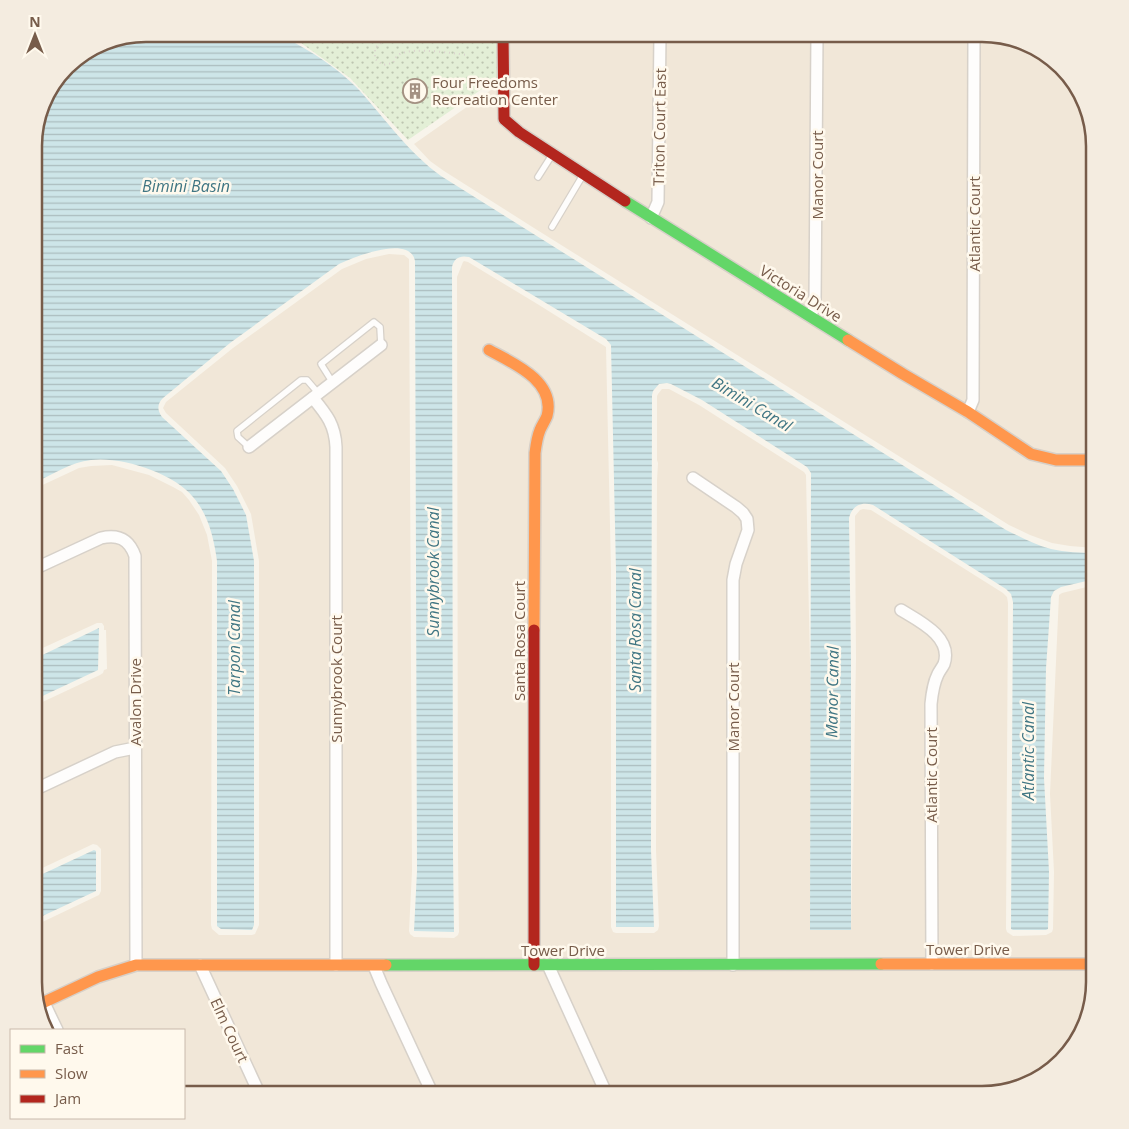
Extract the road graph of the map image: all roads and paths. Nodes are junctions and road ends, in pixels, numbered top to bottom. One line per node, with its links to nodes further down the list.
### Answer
1 (382, 42): 6 (path)
2 (503, 42): 7 (street, Victoria Drive)
3 (660, 43): 10 (street, Triton Court East)
4 (817, 43): 12 (street, Manor Court)
5 (974, 43): 17 (street, Atlantic Court)
6 (467, 55)
7 (553, 154): 8 (street, Victoria Drive); 9 (lane)
8 (583, 174): 10 (street, Victoria Drive); 11 (lane)
9 (538, 177)
10 (652, 218): 12 (street, Victoria Drive)
11 (552, 227)
12 (810, 316): 17 (street, Victoria Drive)
13 (381, 345): 15 (street); 15 (lane)
14 (489, 350): 29 (street, Santa Rosa Court)
15 (333, 383): 16 (street)
16 (316, 396): 18 (street); 18 (lane); 28 (street, Sunnybrook Court)
17 (968, 412): 19 (street, Victoria Drive)
18 (250, 447)
19 (1086, 460)
20 (693, 478): 31 (street, Manor Court)
21 (42, 565): 23 (street, Avalon Drive)
22 (901, 610): 25 (street, Atlantic Court)
23 (135, 748): 24 (street); 32 (street, Avalon Drive)
24 (42, 786)
25 (932, 964): 26 (street, Tower Drive); 31 (street, Tower Drive)
26 (1086, 964)
27 (200, 965): 28 (street, Tower Drive); 32 (street, Tower Drive); 37 (street, Elm Court)
28 (336, 965): 33 (street, Tower Drive)
29 (534, 965): 30 (street, Tower Drive); 33 (street, Tower Drive)
30 (548, 965): 31 (street, Tower Drive); 39 (street)
31 (733, 965)
32 (136, 966): 34 (street, Tower Drive)
33 (374, 966): 38 (street)
34 (45, 1002)
35 (48, 1017): 36 (street)
36 (55, 1029)
37 (256, 1086)
38 (429, 1086)
39 (603, 1086)

